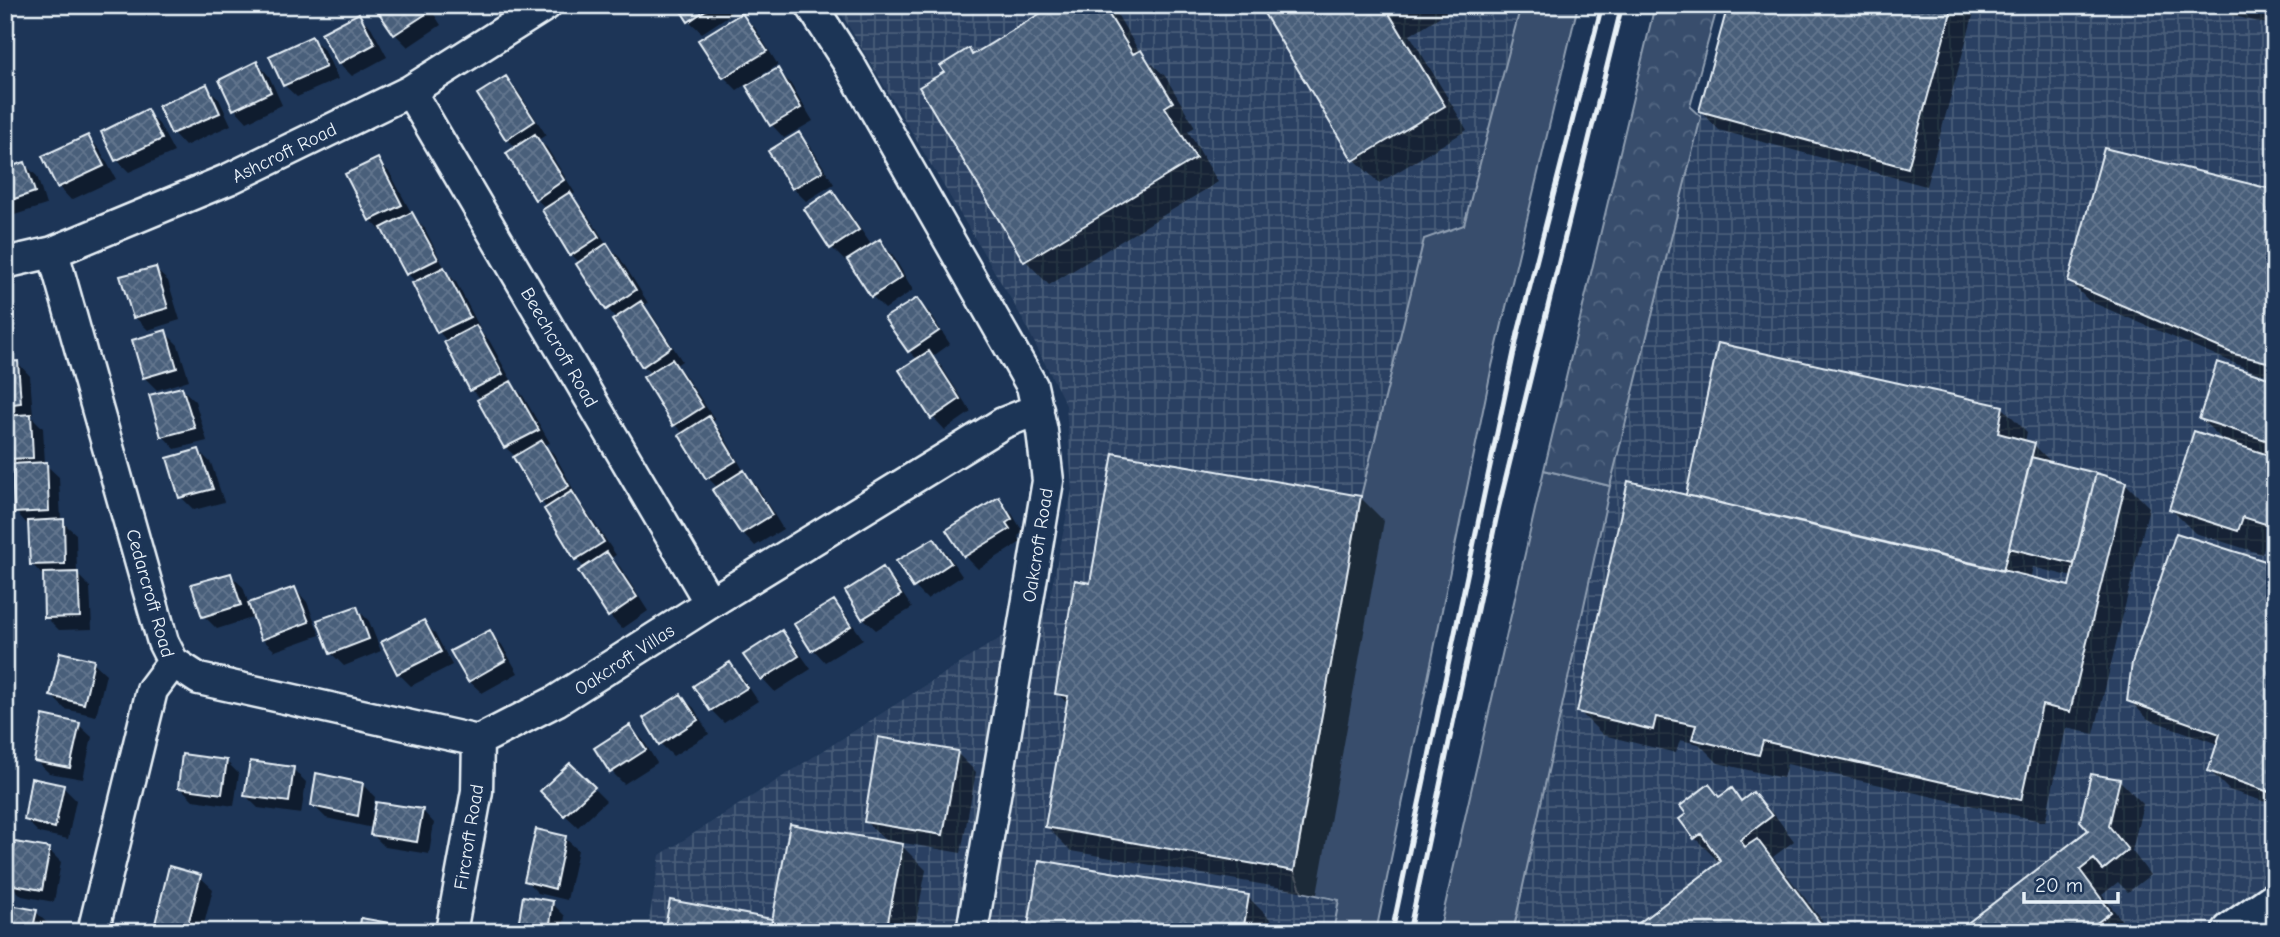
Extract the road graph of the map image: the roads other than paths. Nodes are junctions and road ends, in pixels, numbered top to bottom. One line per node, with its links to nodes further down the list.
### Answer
1 (546, 5): 3 (street, Ashcroft Road)
2 (811, 5): 6 (street, Oakcroft Road)
3 (410, 91): 4 (street, Ashcroft Road); 7 (street, Beechcroft Road)
4 (53, 252): 5 (street, Ashcroft Road); 8 (street, Cedarcroft Road)
5 (5, 263)
6 (1038, 409): 7 (street, Oakcroft Villas); 13 (street, Oakcroft Road)
7 (710, 603): 9 (street, Oakcroft Villas)
8 (173, 662): 9 (street); 11 (street, Cedarcroft Road)
9 (478, 741): 12 (street, Fircroft Road)
10 (2275, 901): 14 (street)
11 (93, 932)
12 (451, 932)
13 (972, 932)
14 (2231, 932)

